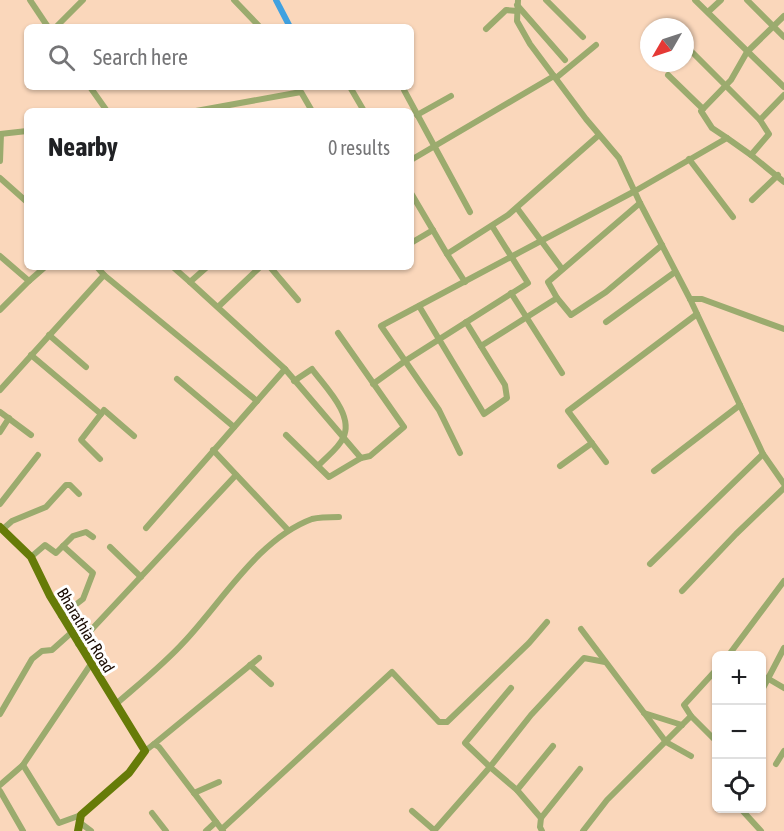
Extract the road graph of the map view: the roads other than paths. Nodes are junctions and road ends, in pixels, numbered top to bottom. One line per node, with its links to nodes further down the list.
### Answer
1 (83, 0): 12 (street)
2 (234, 0): 13 (street)
3 (546, 0): 16 (street)
4 (695, 0): 9 (street)
5 (721, 0): 9 (street)
6 (747, 0): 14 (street)
7 (32, 1): 11 (street)
8 (517, 5): 15 (street); 21 (street); 23 (street)
9 (708, 12): 19 (street)
10 (784, 16): 14 (street)
11 (46, 24)
12 (59, 24)
13 (257, 24)
14 (772, 27): 17 (street); 19 (street)
15 (486, 29)
16 (583, 37)
17 (784, 37)
18 (596, 45): 23 (street)
19 (747, 52): 24 (street); 25 (street)
20 (694, 54): 24 (street)
21 (565, 60)
22 (668, 75): 38 (street)
23 (555, 77): 43 (street); 45 (street)
24 (726, 86): 38 (street); 40 (street)
25 (784, 87)
26 (92, 90): 32 (street)
27 (295, 90): 33 (street); 34 (street)
28 (352, 90): 35 (street)
29 (404, 90): 36 (street)
30 (451, 96): 39 (street)
31 (784, 96): 40 (street)
32 (105, 108)
33 (213, 108)
34 (310, 108)
35 (362, 108)
36 (413, 108)
37 (414, 109): 39 (street)
38 (703, 109): 44 (street)
39 (417, 115): 45 (street)
40 (760, 120): 46 (street)
41 (24, 132): 42 (street)
42 (1, 134): 49 (street)
43 (599, 135): 53 (street); 58 (street)
44 (727, 138): 46 (street); 48 (street)
45 (434, 147): 47 (street); 59 (street)
46 (751, 154): 50 (street)
47 (414, 158)
48 (689, 159): 53 (street); 60 (street)
49 (0, 161)
50 (778, 175): 52 (street); 56 (street)
51 (0, 178): 54 (street)
52 (784, 182)
53 (635, 191): 57 (street); 63 (street)
54 (24, 199)
55 (414, 200): 62 (street)
56 (752, 200)
57 (640, 203): 65 (street); 69 (street)
58 (518, 208): 61 (street); 63 (street)
59 (470, 212)
60 (733, 217)
61 (492, 226): 66 (street); 68 (street)
62 (433, 230): 64 (street); 66 (street)
63 (542, 240): 68 (street); 69 (street)
64 (414, 241)
65 (662, 245): 76 (street); 82 (street)
66 (447, 254): 80 (street)
67 (0, 256): 78 (street)
68 (512, 257): 80 (street); 81 (street)
69 (562, 269): 82 (street)
70 (42, 270): 78 (street)
71 (100, 270): 77 (street)
72 (176, 270): 79 (street)
73 (204, 270): 79 (street)
74 (257, 270): 86 (street)
75 (273, 270): 84 (street)
76 (675, 272): 83 (street); 91 (street)
77 (104, 274): 94 (street); 106 (street)
78 (29, 281): 87 (street)
79 (190, 282): 86 (street)
80 (465, 282): 85 (street)
81 (511, 293): 89 (street); 90 (street)
82 (557, 298): 89 (street)
83 (690, 299): 88 (street); 92 (street)
84 (298, 300)
85 (419, 306): 95 (street); 98 (street)
86 (218, 307): 100 (street)
87 (0, 310)
88 (697, 314): 107 (street); 117 (street)
89 (527, 318): 96 (street); 101 (street)
90 (466, 321): 95 (street); 96 (street)
91 (606, 322)
92 (784, 328)
93 (338, 333): 104 (street)
94 (49, 335): 97 (street); 99 (street)
95 (439, 340): 96 (street); 98 (street)
96 (481, 346)
97 (31, 356): 105 (street); 109 (street)
98 (405, 361): 104 (street); 119 (street)
99 (86, 368)
100 (285, 369): 103 (street); 106 (street)
101 (562, 373)
102 (177, 380): 111 (street)
103 (294, 381): 116 (street); 116 (street)
104 (373, 384): 122 (street)
105 (0, 390)
106 (256, 400): 111 (street)
107 (740, 405): 120 (street); 127 (street)
108 (0, 412): 110 (street)
109 (101, 414): 115 (street); 123 (street)
110 (9, 418): 112 (street); 113 (street)
111 (234, 427): 118 (street)
112 (0, 432)
113 (31, 435)
114 (286, 435): 125 (street)
115 (134, 436)
116 (344, 438): 122 (street); 125 (street)
117 (592, 443): 124 (street); 126 (street)
118 (213, 450): 128 (street); 134 (street)
119 (460, 453)
120 (763, 454): 129 (street); 140 (street)
121 (38, 455): 131 (street)
122 (361, 458): 125 (street)
123 (100, 459)
124 (606, 462)
125 (318, 466)
126 (560, 466)
127 (654, 471)
128 (236, 475): 135 (street); 141 (street)
129 (784, 486): 143 (street)
130 (79, 494): 133 (street)
131 (0, 504)
132 (339, 517): 135 (street)
133 (1, 528): 139 (main road, Bharathiar Road)
134 (146, 528)
135 (288, 530): 160 (street)
136 (93, 537): 137 (street)
137 (63, 546): 139 (street); 144 (street)
138 (110, 547): 141 (street)
139 (31, 557): 144 (main road, Bharathiar Road)
140 (650, 564)
141 (141, 577): 148 (street)
142 (784, 581): 150 (street)
143 (682, 591)
144 (62, 616): 147 (main road, Bharathiar Road)
145 (547, 622): 187 (street)
146 (581, 629): 152 (street)
147 (71, 633): 148 (main road, Bharathiar Road); 162 (street)
148 (78, 644): 153 (main road, Bharathiar Road)
149 (784, 648): 156 (street)
150 (732, 651)
151 (259, 658): 154 (street)
152 (605, 662): 161 (street); 174 (street)
153 (91, 664): 160 (main road, Bharathiar Road); 173 (street)
154 (250, 664): 157 (street); 167 (street)
155 (712, 675): 163 (street)
156 (767, 678): 159 (street)
157 (271, 684)
158 (511, 688): 174 (street)
159 (784, 688)
160 (116, 704): 169 (main road, Bharathiar Road)
161 (644, 713): 164 (street); 166 (street)
162 (0, 714)
163 (692, 716): 164 (street); 165 (street)
164 (682, 725): 166 (street)
165 (712, 737)
166 (666, 742): 171 (street); 194 (street)
167 (154, 744): 169 (street); 180 (street)
168 (554, 746): 178 (street)
169 (145, 751): 186 (main road)
170 (784, 751): 172 (street)
171 (691, 756)
172 (776, 764)
173 (23, 765): 177 (street); 186 (street)
174 (490, 767): 178 (street); 192 (street)
175 (580, 769): 184 (street)
176 (219, 782): 180 (street)
177 (0, 785)
178 (517, 790): 184 (street)
179 (0, 791): 188 (street)
180 (194, 793): 185 (street)
181 (412, 811): 192 (street)
182 (152, 813): 190 (street)
183 (745, 813): 195 (street)
184 (541, 818): 193 (street)
185 (216, 822): 187 (street); 191 (street)
186 (79, 823): 189 (street)
187 (222, 830)
188 (23, 831)
189 (91, 831)
190 (166, 831)
191 (206, 831)
192 (434, 831)
193 (542, 831)
194 (583, 831)
195 (761, 831)

